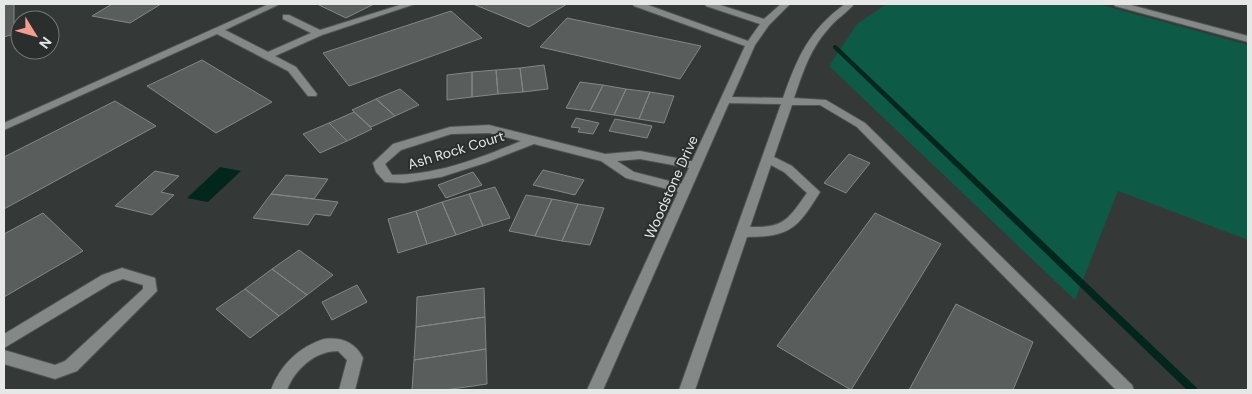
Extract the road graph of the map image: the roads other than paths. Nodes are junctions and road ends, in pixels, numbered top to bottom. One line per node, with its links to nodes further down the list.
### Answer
1 (276, 4): 10 (street)
2 (411, 4): 11 (street)
3 (637, 4): 13 (street)
4 (709, 4): 9 (street)
5 (786, 4): 9 (street, Woodstone Drive)
6 (850, 4): 17 (street)
7 (1118, 4): 12 (street)
8 (286, 17): 11 (street)
9 (766, 23): 13 (street, Woodstone Drive)
10 (217, 30): 14 (street); 18 (street)
11 (319, 33): 14 (street)
12 (1248, 39)
13 (750, 45): 16 (street, Woodstone Drive)
14 (268, 56): 15 (street)
15 (312, 94)
16 (726, 100): 17 (street); 22 (street, Woodstone Drive)
17 (786, 102): 21 (street); 31 (street)
18 (4, 127)
19 (531, 141): 19 (street, Ash Rock Court); 20 (street, Ash Rock Court)
20 (605, 158): 22 (street, Ash Rock Court); 23 (street, Ash Rock Court)
21 (767, 158): 24 (street); 24 (street)
22 (696, 166): 23 (street, Woodstone Drive)
23 (686, 190): 29 (street, Woodstone Drive)
24 (742, 232): 30 (street)
25 (4, 342): 26 (street)
26 (4, 357)
27 (279, 390): 28 (street)
28 (347, 390)
29 (595, 390)
30 (686, 390)
31 (1126, 390)

